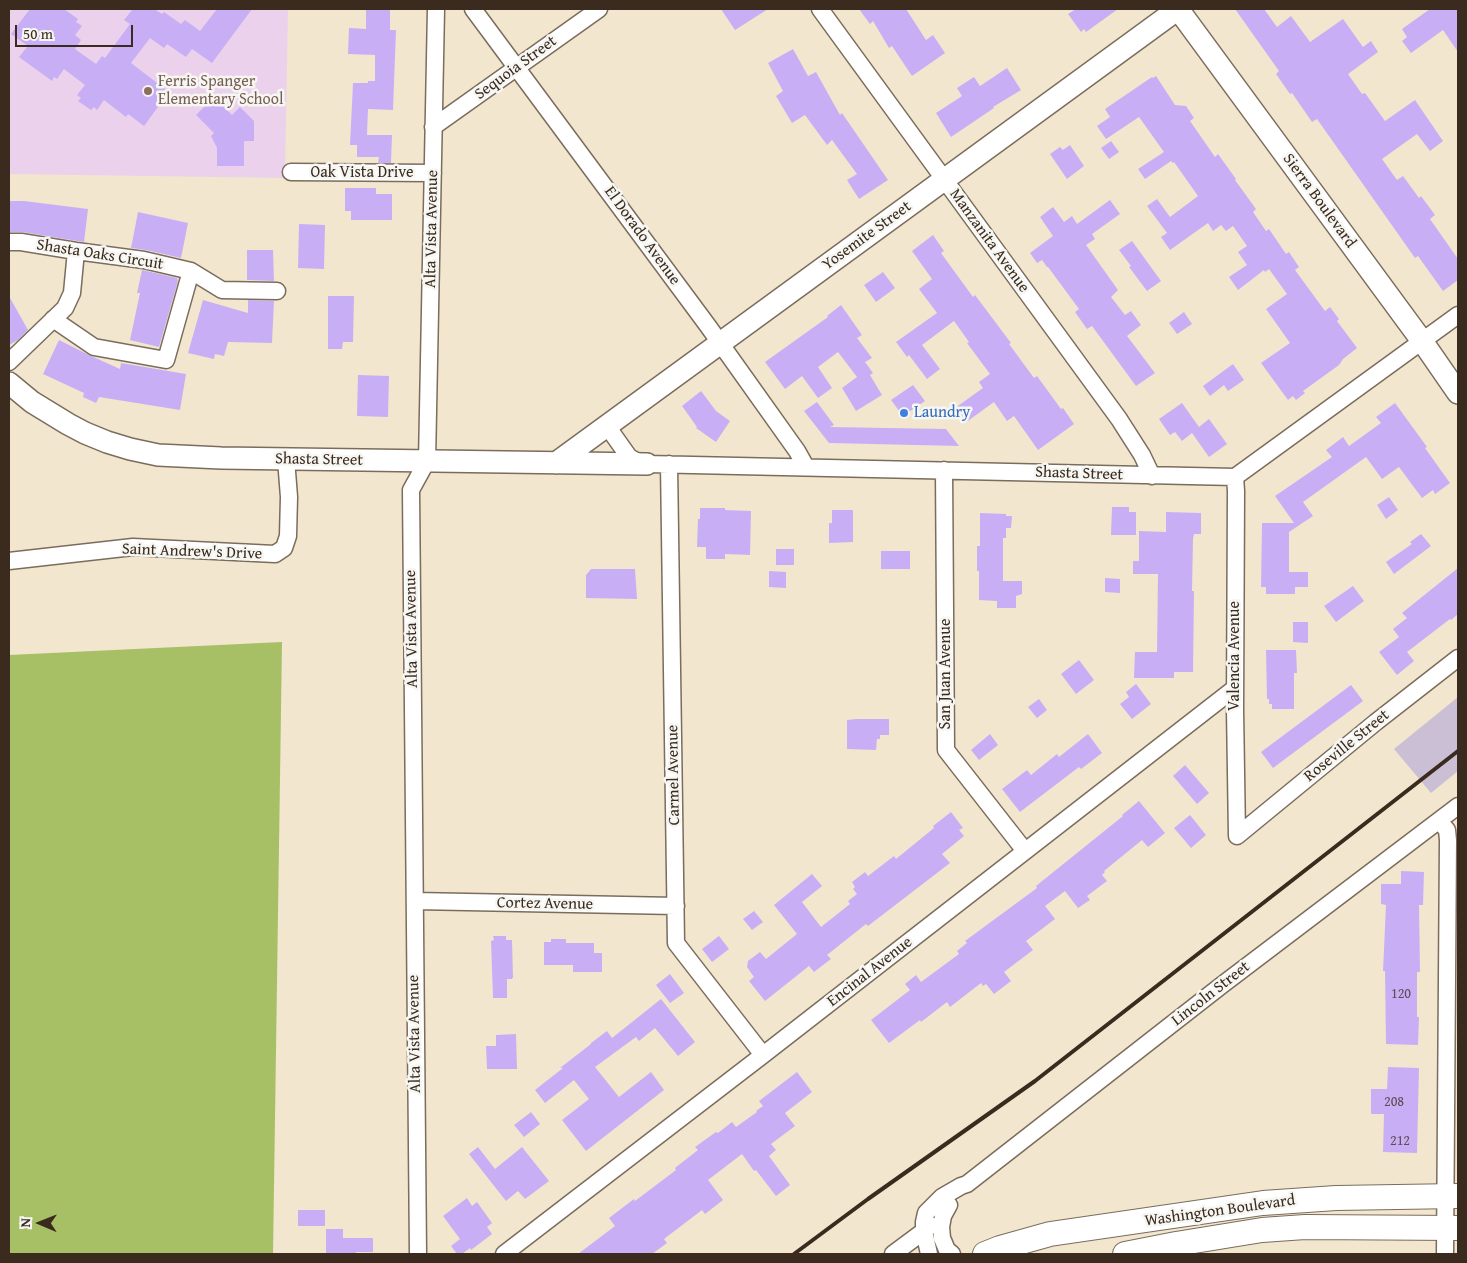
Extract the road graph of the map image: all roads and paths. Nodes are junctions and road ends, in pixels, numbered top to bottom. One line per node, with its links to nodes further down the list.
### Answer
1 (436, 9): 7 (street, Alta Vista Avenue)
2 (473, 9): 6 (street, El Dorado Avenue)
3 (599, 9): 6 (street, Sequoia Street)
4 (820, 9): 10 (street, Manzanita Avenue)
5 (1178, 9): 10 (street, Yosemite Street); 17 (street, Sierra Boulevard)
6 (517, 68): 7 (street, Sequoia Street); 18 (street, El Dorado Avenue)
7 (433, 127): 9 (street, Alta Vista Avenue)
8 (291, 172): 9 (street, Oak Vista Drive)
9 (433, 173): 24 (street, Alta Vista Avenue)
10 (944, 180): 18 (street, Yosemite Street); 30 (street, Manzanita Avenue)
11 (9, 242): 12 (street, Shasta Oaks Circuit)
12 (76, 251): 13 (street, Shasta Oaks Circuit); 16 (street)
13 (191, 271): 14 (street, Shasta Oaks Circuit); 16 (street)
14 (277, 291)
15 (1458, 315): 17 (street)
16 (53, 319): 19 (street)
17 (1422, 341): 21 (street, Sierra Boulevard); 31 (street)
18 (720, 343): 22 (street, Yosemite Street); 28 (street, El Dorado Avenue)
19 (9, 362)
20 (9, 383): 23 (street, Shasta Street)
21 (1458, 394)
22 (607, 426): 25 (street, Yosemite Street); 26 (street, Shasta Street)
23 (286, 459): 24 (street, Shasta Street); 32 (street, Saint Andrew's Drive)
24 (427, 461): 25 (street, Shasta Street); 39 (street, Alta Vista Avenue)
25 (556, 463): 26 (street, Shasta Street)
26 (647, 464): 27 (street, Shasta Street)
27 (669, 464): 28 (street, Shasta Street); 40 (street, Carmel Avenue)
28 (806, 467): 29 (street, Shasta Street)
29 (944, 470): 30 (street, Shasta Street); 38 (street, San Juan Avenue)
30 (1152, 476): 31 (street, Shasta Street)
31 (1235, 477): 34 (street, Valencia Avenue)
32 (9, 561)
33 (1458, 658): 37 (street, Roseville Street)
34 (1235, 688): 37 (street, Valencia Avenue); 38 (street, Encinal Avenue)
35 (1458, 806): 36 (street, Lincoln Street)
36 (1439, 821): 41 (street); 43 (street, Lincoln Street)
37 (1237, 836)
38 (1025, 851): 42 (street, Encinal Avenue)
39 (415, 901): 40 (street, Cortez Avenue); 48 (street, Alta Vista Avenue)
40 (676, 906): 42 (street, Carmel Avenue)
41 (1452, 1002): 44 (street)
42 (763, 1055): 49 (street, Encinal Avenue)
43 (967, 1184): 45 (street, Lincoln Street); 47 (street, Lincoln Street)
44 (1452, 1196): 46 (street); 53 (main road, Washington Boulevard)
45 (949, 1205): 47 (street, Lincoln Street); 52 (street, Lincoln Street)
46 (1452, 1228): 54 (main road, Washington Boulevard); 55 (street)
47 (924, 1231): 50 (street, Lincoln Street); 51 (street, Lincoln Street)
48 (418, 1254)
49 (504, 1254)
50 (893, 1254)
51 (929, 1254)
52 (952, 1254)
53 (986, 1254)
54 (1125, 1254)
55 (1445, 1254)

